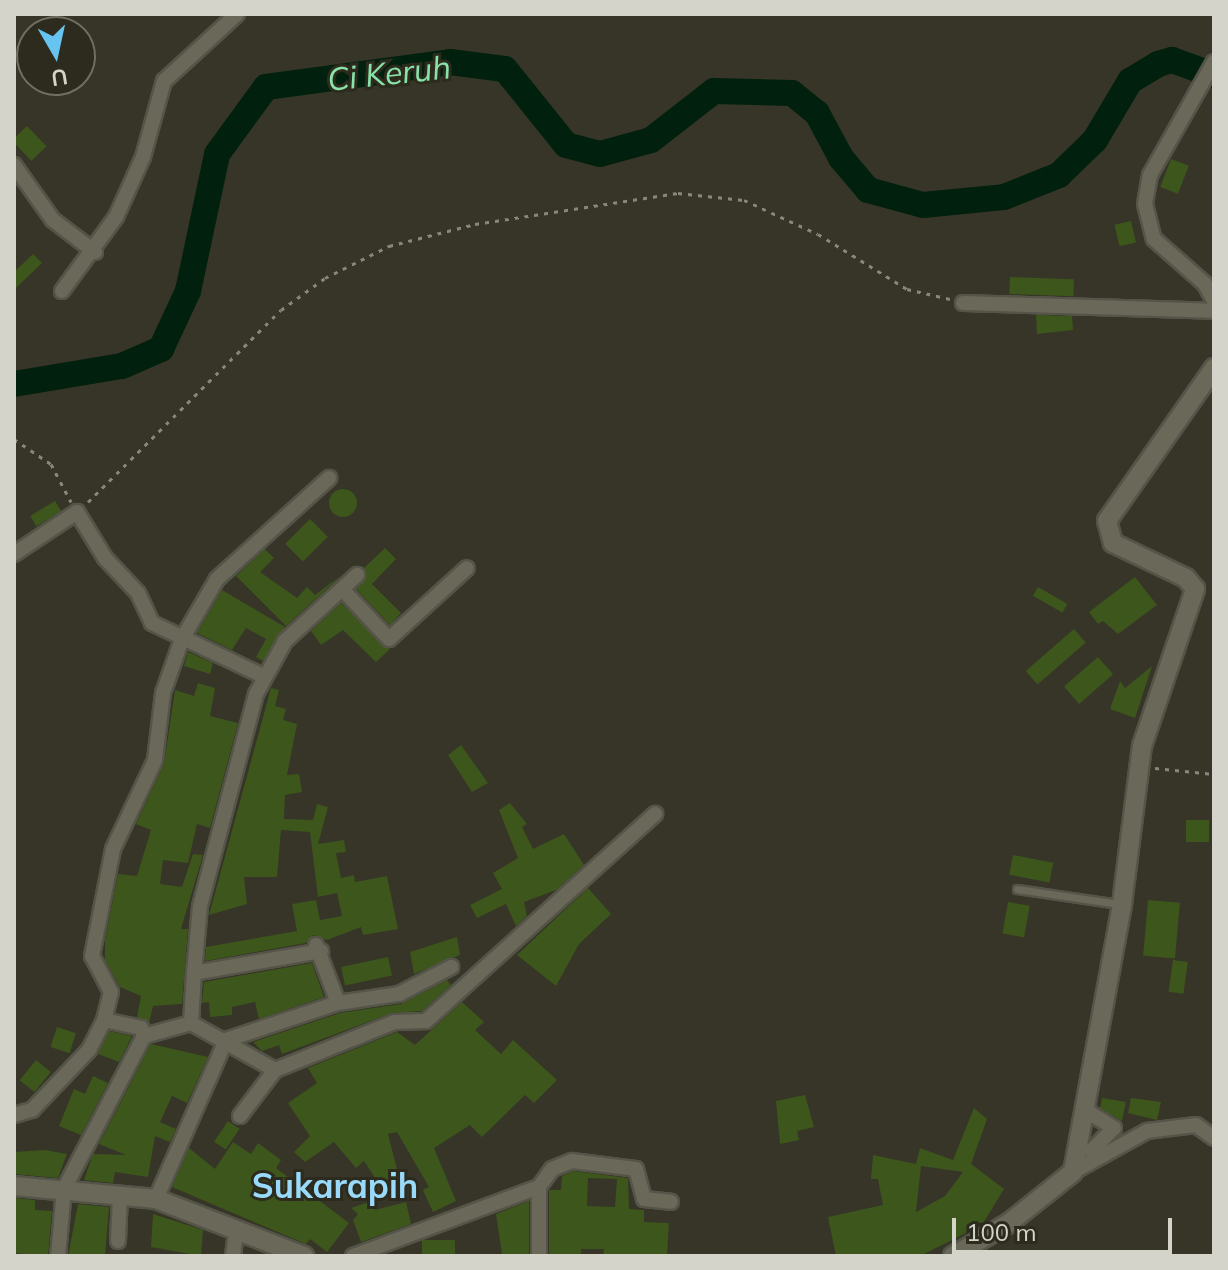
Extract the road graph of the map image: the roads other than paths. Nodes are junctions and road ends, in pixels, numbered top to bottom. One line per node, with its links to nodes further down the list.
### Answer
1 (237, 14): 4 (street)
2 (1214, 62): 6 (street)
3 (14, 165): 4 (street)
4 (95, 252): 5 (street)
5 (62, 291)
6 (1214, 301)
7 (963, 303): 8 (street)
8 (1214, 311)
9 (1214, 368): 19 (street)
10 (329, 478): 15 (street)
11 (14, 554): 15 (street)
12 (467, 568): 14 (street)
13 (357, 575): 14 (street)
14 (343, 590): 16 (street)
15 (182, 639): 16 (street); 23 (street)
16 (263, 676): 21 (street)
17 (655, 814): 27 (street)
18 (1017, 889): 19 (lane)
19 (1122, 904): 28 (street)
20 (451, 967): 22 (street)
21 (194, 973): 22 (street); 24 (street)
22 (338, 1003): 26 (street)
23 (104, 1020): 25 (street); 29 (street)
24 (191, 1023): 25 (street); 26 (street)
25 (144, 1036): 36 (street)
26 (226, 1040): 27 (street); 38 (street)
27 (275, 1070): 30 (street)
28 (1085, 1110): 32 (street); 32 (street)
29 (14, 1115)
30 (240, 1116)
31 (1214, 1138): 33 (street)
32 (1074, 1147): 33 (street)
33 (1073, 1172): 47 (street)
34 (14, 1186): 36 (street)
35 (539, 1187): 39 (street); 45 (street); 46 (street)
36 (64, 1189): 37 (street); 42 (street)
37 (120, 1195): 38 (street); 41 (street)
38 (156, 1199): 40 (street)
39 (671, 1202)
40 (236, 1230): 43 (street); 44 (street)
41 (118, 1241)
42 (58, 1256)
43 (233, 1256)
44 (304, 1256)
45 (353, 1256)
46 (539, 1256)
47 (953, 1256)

